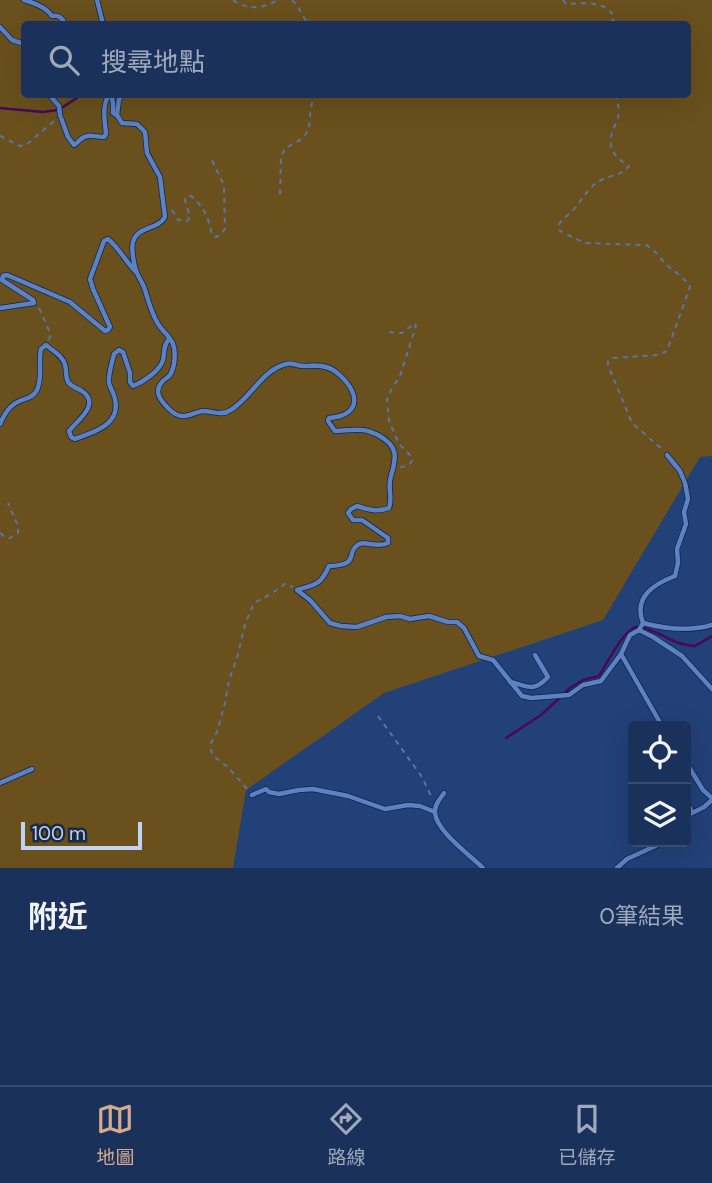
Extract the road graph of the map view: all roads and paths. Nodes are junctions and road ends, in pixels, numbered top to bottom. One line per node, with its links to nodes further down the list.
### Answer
1 (24, 0): 7 (lane)
2 (97, 0): 8 (lane)
3 (233, 0): 4 (path)
4 (278, 0)
5 (292, 0): 9 (path)
6 (563, 0): 10 (path)
7 (64, 21)
8 (102, 21)
9 (306, 21)
10 (612, 21)
11 (0, 27): 12 (lane)
12 (21, 43)
13 (54, 98): 19 (lane)
14 (107, 98): 19 (lane)
15 (111, 98): 20 (lane)
16 (120, 98): 20 (lane)
17 (314, 98): 23 (path)
18 (616, 98): 32 (path)
19 (60, 115): 21 (path)
20 (117, 115): 24 (lane)
21 (0, 136)
22 (210, 156): 24 (path)
23 (280, 194)
24 (163, 202): 25 (lane)
25 (136, 272): 26 (lane); 29 (lane)
26 (34, 303): 27 (lane); 30 (path)
27 (0, 308)
28 (389, 332): 33 (path)
29 (169, 339): 30 (lane); 33 (lane)
30 (46, 345): 31 (lane)
31 (0, 424)
32 (667, 455): 37 (lane)
33 (394, 469): 36 (lane)
34 (8, 503): 35 (path)
35 (0, 533)
36 (297, 590): 42 (lane); 50 (path)
37 (643, 623): 38 (lane); 39 (lane)
38 (712, 625)
39 (639, 630): 40 (lane); 43 (lane)
40 (621, 654): 42 (lane); 45 (lane)
41 (535, 655): 42 (lane)
42 (510, 681)
43 (712, 689)
44 (378, 716): 52 (path)
45 (659, 721)
46 (32, 769): 48 (lane)
47 (691, 770): 51 (lane)
48 (0, 783)
49 (444, 793): 52 (lane)
50 (252, 795): 53 (lane)
51 (712, 799): 54 (lane)
52 (436, 805): 53 (lane)
53 (435, 812): 56 (lane)
54 (692, 813)
55 (653, 847): 57 (lane)
56 (483, 868)
57 (617, 868)

